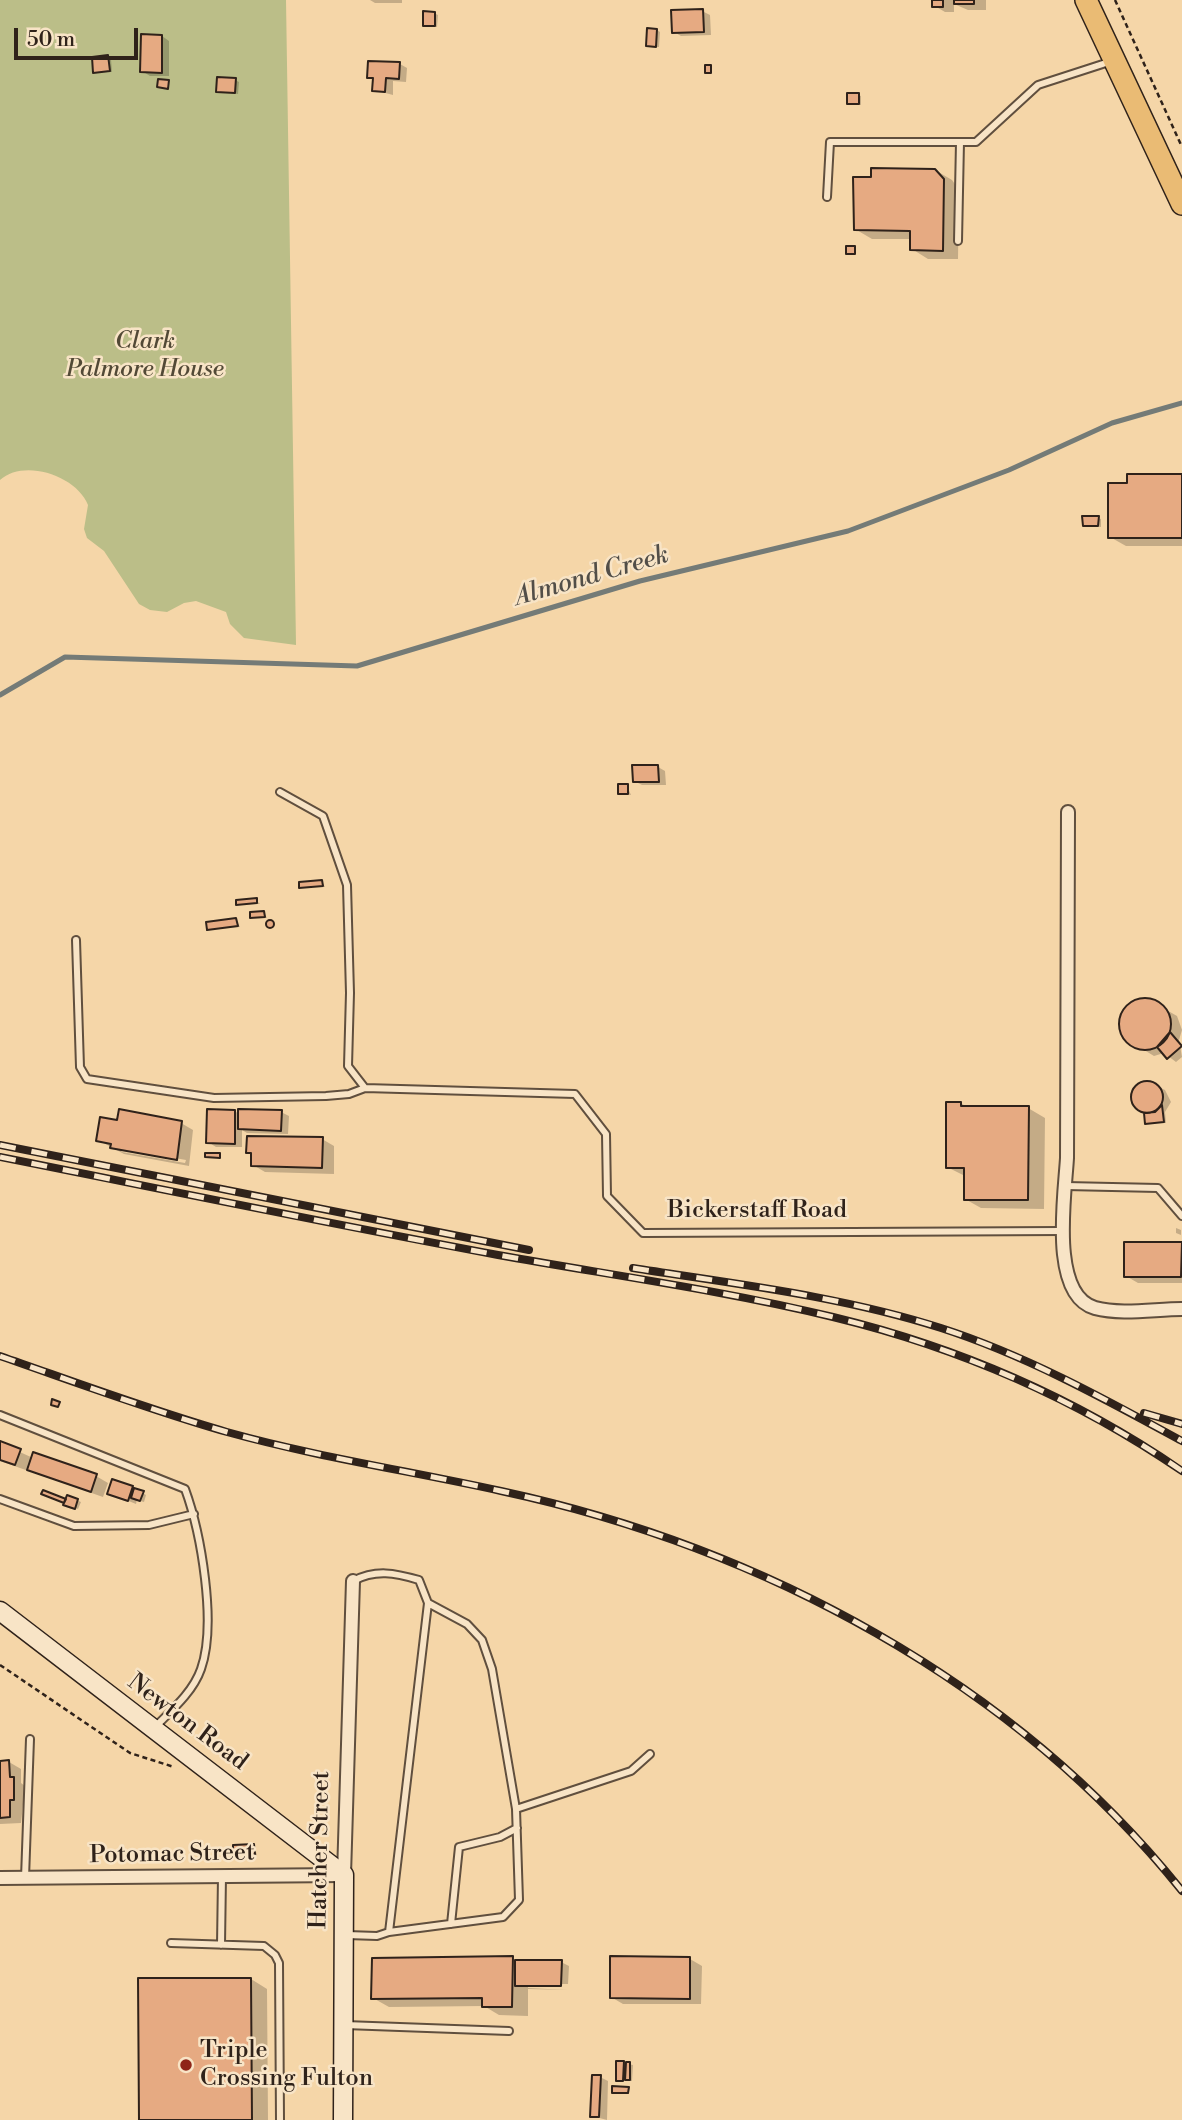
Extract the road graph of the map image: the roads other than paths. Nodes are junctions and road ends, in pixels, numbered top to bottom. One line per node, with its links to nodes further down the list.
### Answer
1 (1086, 0): 2 (main road)
2 (1114, 60): 3 (lane); 5 (main road)
3 (960, 142): 4 (lane); 6 (lane)
4 (827, 197)
5 (1182, 204)
6 (958, 241)
7 (280, 792): 10 (lane)
8 (1068, 812): 11 (street)
9 (76, 940): 10 (lane)
10 (365, 1088): 13 (lane, Bickerstaff Road)
11 (1066, 1186): 12 (lane); 13 (street)
12 (1182, 1216)
13 (1064, 1231): 14 (street)
14 (1182, 1309)
15 (0, 1415): 17 (lane)
16 (0, 1499): 17 (lane)
17 (194, 1514): 21 (lane)
18 (353, 1581): 19 (lane); 27 (street, Hatcher Street)
19 (428, 1602): 24 (lane); 31 (lane)
20 (0, 1611): 21 (street, Newton Road)
21 (153, 1728): 27 (street, Newton Road)
22 (30, 1739): 29 (lane)
23 (650, 1754): 24 (lane)
24 (516, 1809): 25 (lane)
25 (517, 1828): 30 (lane); 30 (lane)
26 (222, 1875): 27 (street, Potomac Street); 29 (street, Potomac Street); 34 (lane)
27 (344, 1875): 32 (street, Hatcher Street)
28 (0, 1878): 29 (street, Potomac Street)
29 (24, 1878)
30 (451, 1923): 31 (lane)
31 (389, 1932): 32 (lane)
32 (344, 1935): 35 (street, Hatcher Street)
33 (171, 1943): 34 (lane)
34 (221, 1945): 37 (lane)
35 (343, 2025): 36 (lane); 38 (street, Hatcher Street)
36 (509, 2031)
37 (280, 2120)
38 (343, 2120)

